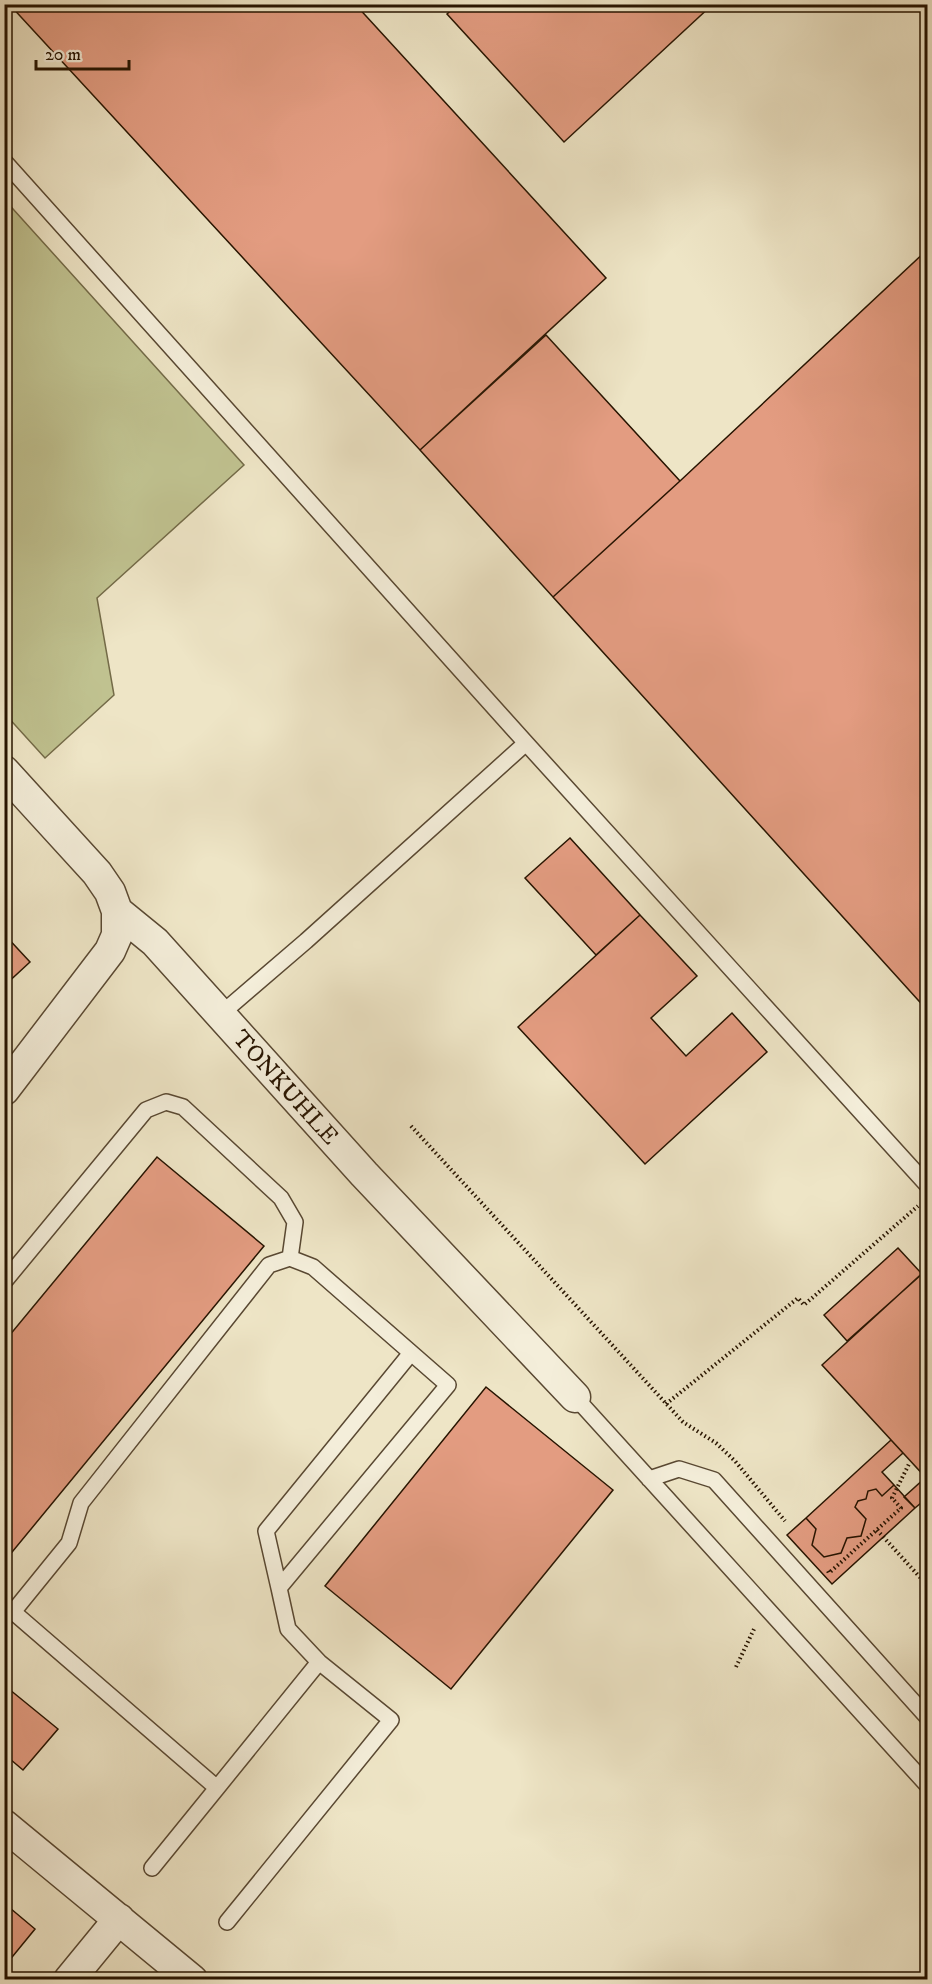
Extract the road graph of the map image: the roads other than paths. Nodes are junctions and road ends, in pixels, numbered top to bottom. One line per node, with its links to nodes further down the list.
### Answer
1 (4, 161): 2 (lane)
2 (526, 743): 5 (lane); 7 (lane)
3 (4, 771): 4 (street, TONKUHLE)
4 (117, 911): 5 (street, TONKUHLE); 6 (street)
5 (221, 1014): 11 (street, TONKUHLE)
6 (4, 1090)
7 (927, 1186)
8 (290, 1258): 9 (lane); 10 (lane); 14 (lane)
9 (4, 1282)
10 (411, 1353): 13 (lane); 13 (lane)
11 (575, 1397): 12 (lane)
12 (649, 1479): 16 (lane); 17 (lane)
13 (279, 1588): 15 (lane)
14 (9, 1608): 18 (lane)
15 (319, 1662): 18 (lane); 22 (lane)
16 (927, 1718)
17 (927, 1786)
18 (217, 1788): 20 (lane)
19 (4, 1825): 21 (street)
20 (152, 1868)
21 (119, 1919): 23 (street); 24 (street)
22 (227, 1922)
23 (69, 1980)
24 (192, 1980)

